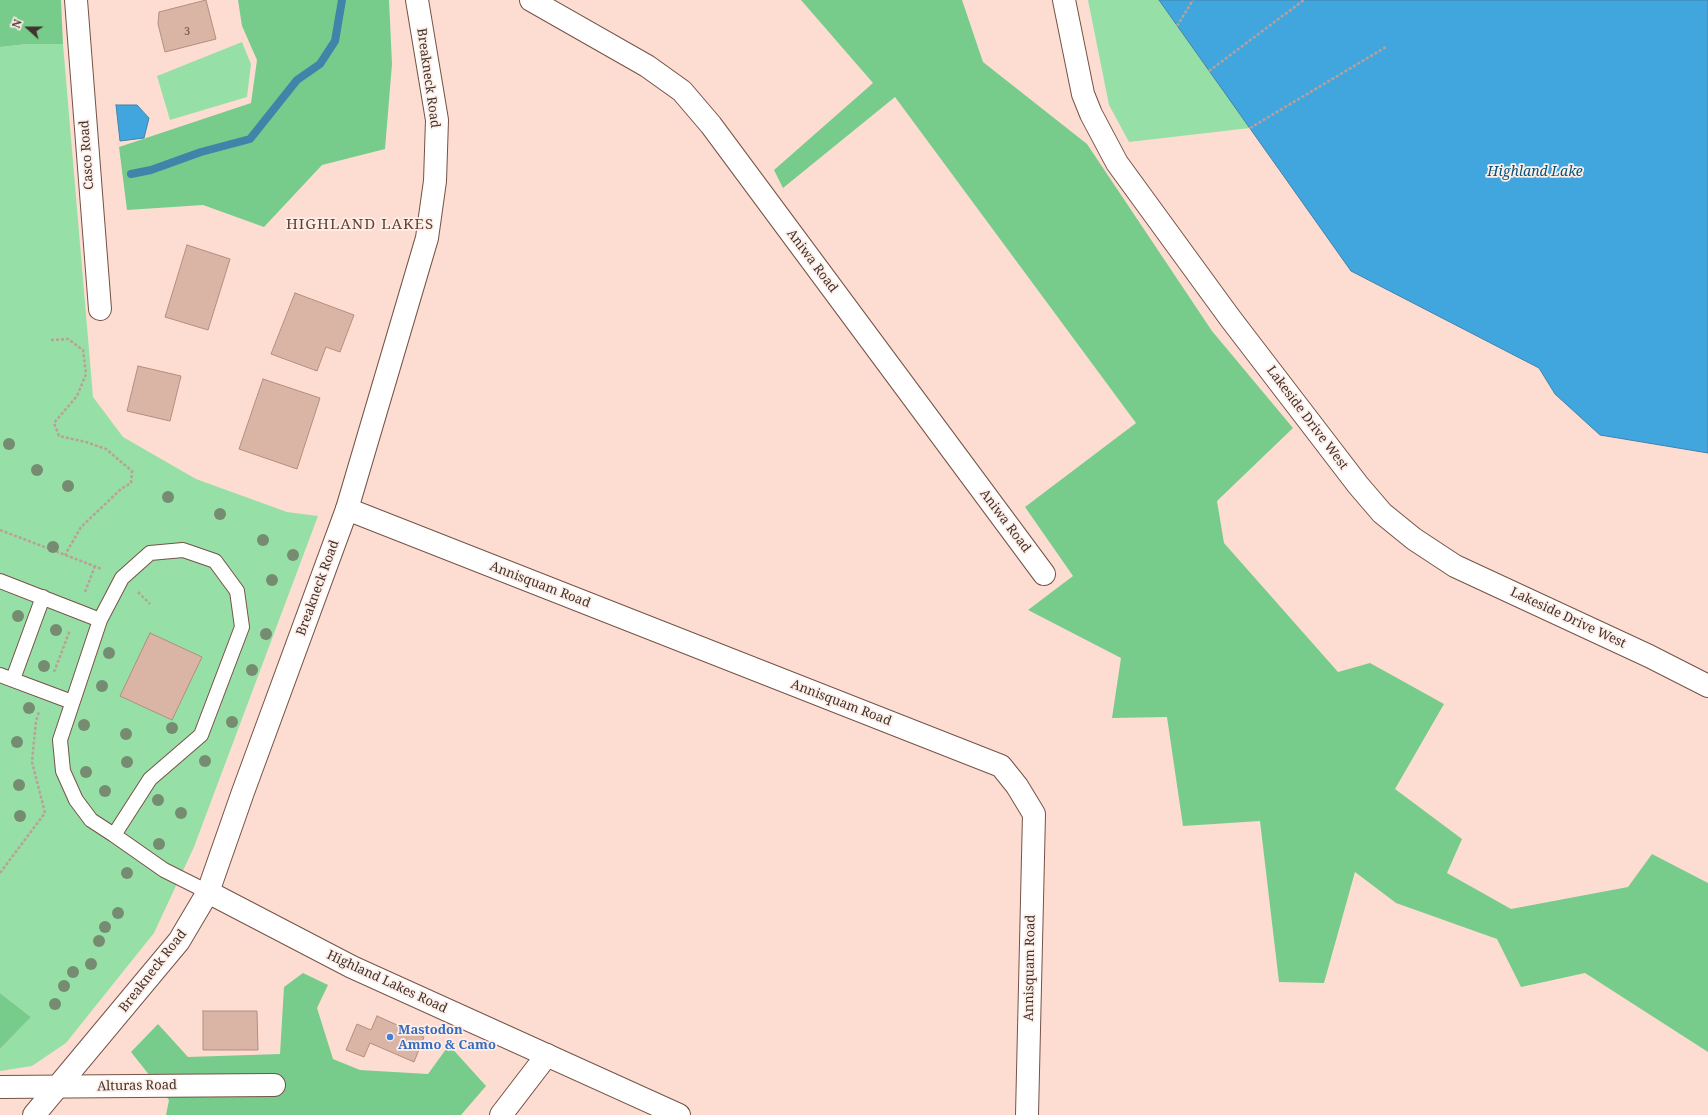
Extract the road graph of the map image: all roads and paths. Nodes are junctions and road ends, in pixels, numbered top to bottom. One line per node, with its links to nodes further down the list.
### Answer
1 (76, 0): 11 (street, Casco Road)
2 (416, 0): 13 (street, Breakneck Road)
3 (531, 0): 16 (street, Aniwa Road)
4 (1064, 0): 23 (street, Lakeside Drive West)
5 (1193, 0): 7 (path)
6 (1304, 0): 9 (path)
7 (1177, 26)
8 (1386, 48): 10 (path)
9 (1209, 71)
10 (1250, 128)
11 (100, 310)
12 (51, 340): 15 (path)
13 (347, 509): 26 (street, Breakneck Road); 34 (street, Annisquam Road)
14 (0, 530): 15 (path)
15 (65, 555): 17 (path)
16 (1044, 574)
17 (122, 578): 20 (path); 21 (lane); 25 (lane)
18 (0, 581): 19 (lane)
19 (42, 597): 21 (lane); 22 (lane)
20 (150, 604)
21 (100, 620): 24 (lane)
22 (6, 677): 24 (lane)
23 (1708, 686)
24 (72, 702): 25 (lane)
25 (114, 835): 26 (lane)
26 (208, 892): 27 (street, Highland Lakes Road); 30 (street, Breakneck Road)
27 (547, 1054): 32 (street); 33 (street, Highland Lakes Road)
28 (274, 1085): 30 (street, Alturas Road)
29 (0, 1087): 30 (street, Alturas Road)
30 (58, 1087): 31 (street, Breakneck Road)
31 (34, 1115)
32 (501, 1115)
33 (679, 1115)
34 (1027, 1115)

